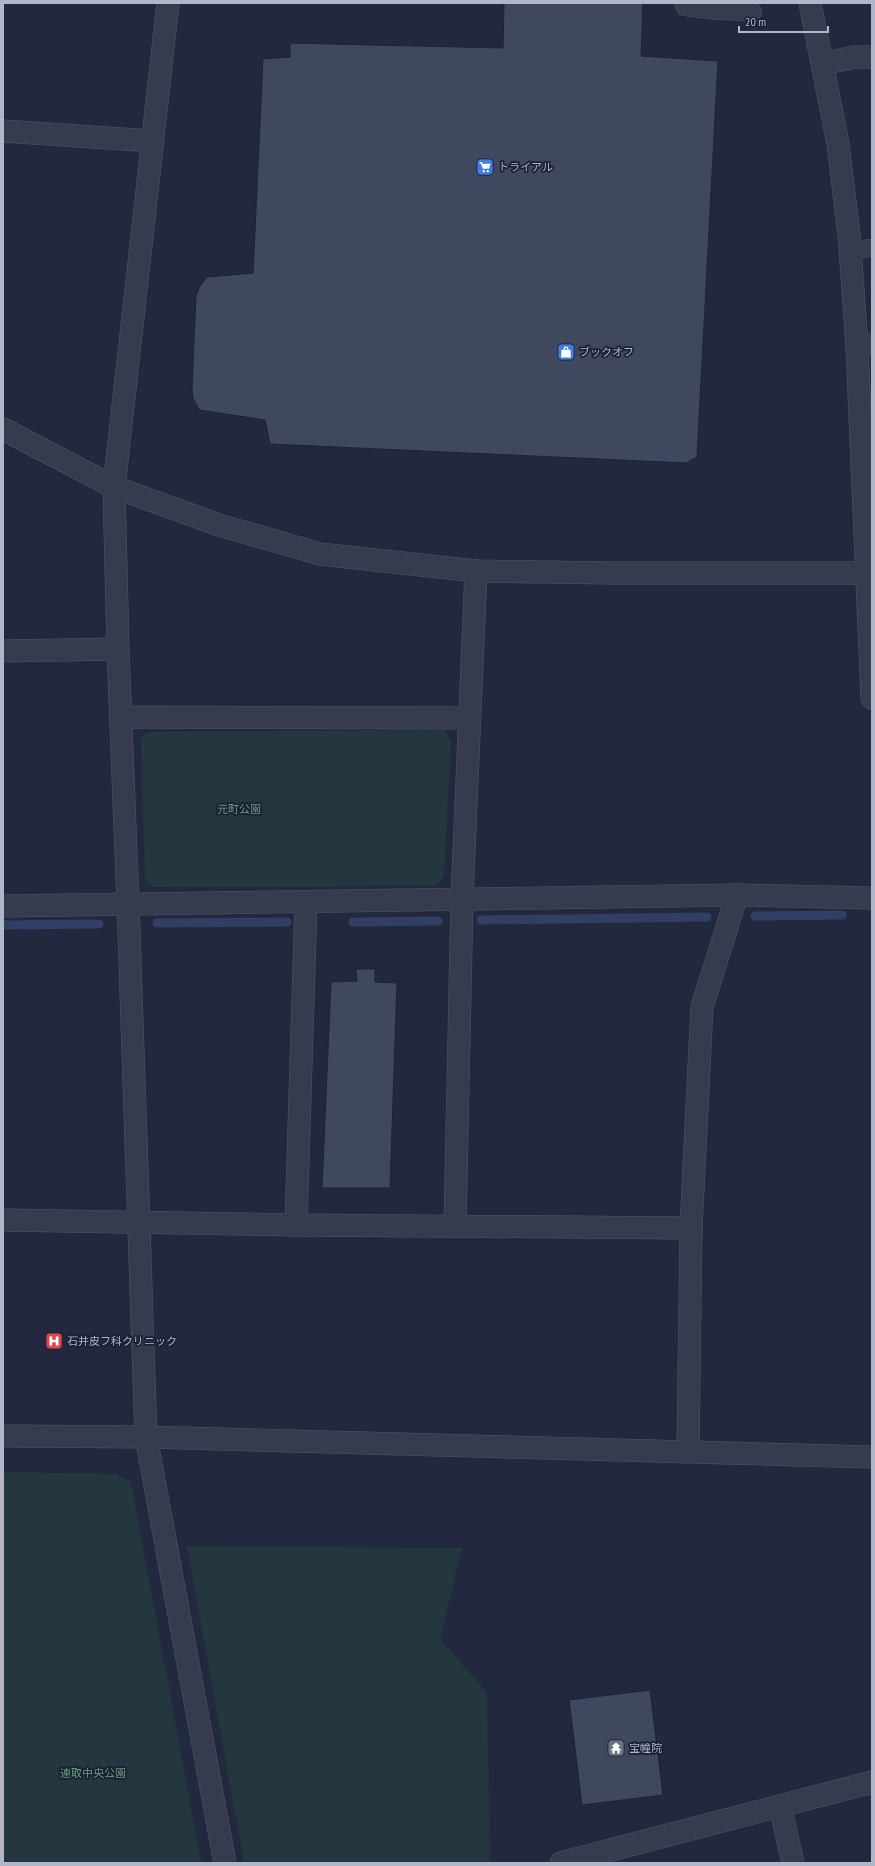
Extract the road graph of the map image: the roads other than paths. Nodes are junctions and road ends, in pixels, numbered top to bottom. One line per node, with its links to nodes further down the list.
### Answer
1 (168, 3): 8 (street)
2 (683, 3): 4 (lane)
3 (810, 3): 6 (street)
4 (753, 12)
5 (872, 57): 6 (street)
6 (823, 64): 10 (street)
7 (3, 131): 8 (street)
8 (152, 141): 13 (street)
9 (872, 248): 10 (lane)
10 (850, 250): 11 (street)
11 (865, 346): 15 (street)
12 (3, 429): 13 (street)
13 (114, 487): 14 (street); 16 (street)
14 (476, 571): 15 (street); 20 (street)
15 (869, 573): 18 (street)
16 (118, 649): 17 (street); 19 (street)
17 (3, 651)
18 (872, 698)
19 (121, 717): 20 (street); 25 (street)
20 (470, 718): 22 (street)
21 (737, 895): 22 (street); 23 (street); 31 (street)
22 (462, 898): 24 (street); 30 (street)
23 (872, 898)
24 (306, 902): 25 (street); 29 (street)
25 (128, 903): 26 (street); 28 (street)
26 (3, 906)
27 (3, 1220): 28 (street)
28 (139, 1223): 29 (street); 33 (street)
29 (296, 1225): 30 (street)
30 (455, 1226): 31 (street)
31 (691, 1228): 34 (street)
32 (3, 1436): 33 (street)
33 (146, 1437): 34 (street); 38 (street)
34 (688, 1451): 35 (street)
35 (872, 1458)
36 (872, 1782): 37 (street)
37 (780, 1806): 39 (street); 40 (street)
38 (225, 1863)
39 (561, 1863)
40 (792, 1863)

